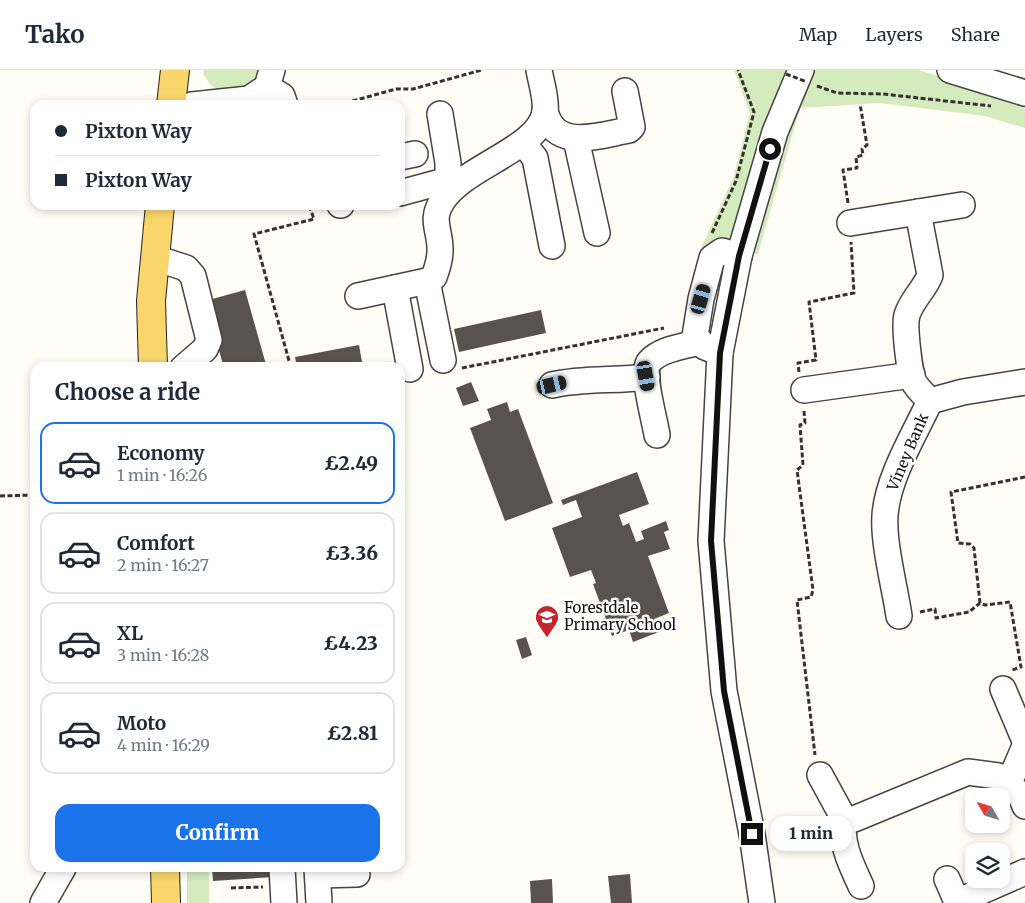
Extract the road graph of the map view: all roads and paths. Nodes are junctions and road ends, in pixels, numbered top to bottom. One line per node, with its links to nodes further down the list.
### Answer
1 (175, 70): 10 (main road)
2 (482, 70): 13 (path)
3 (539, 70): 16 (street)
4 (738, 70): 31 (path)
5 (950, 70): 9 (street)
6 (798, 75): 15 (path); 29 (street)
7 (269, 79): 11 (street); 12 (street)
8 (625, 91): 18 (street)
9 (1025, 93)
10 (172, 100)
11 (239, 100)
12 (283, 100)
13 (356, 100)
14 (860, 104): 26 (path)
15 (998, 106)
16 (545, 111): 18 (street); 19 (street)
17 (440, 114): 20 (street)
18 (576, 139): 27 (street)
19 (523, 143): 20 (street); 28 (street)
20 (451, 184): 21 (street); 32 (street)
21 (405, 192)
22 (962, 205): 25 (street)
23 (160, 210): 30 (main road)
24 (311, 210): 38 (path)
25 (918, 212): 26 (street); 41 (street, Viney Bank)
26 (850, 223): 45 (path)
27 (598, 233)
28 (552, 246)
29 (739, 256): 31 (street); 35 (street)
30 (155, 258): 36 (main road); 37 (street)
31 (712, 258): 35 (street)
32 (426, 281): 33 (street); 39 (street)
33 (395, 288): 34 (street); 40 (street)
34 (358, 296)
35 (706, 339): 39 (path); 42 (street); 75 (street)
36 (153, 362)
37 (191, 362)
38 (289, 362)
39 (450, 364)
40 (410, 369)
41 (912, 375): 45 (street); 46 (street, Viney Bank)
42 (646, 376): 44 (street); 47 (street)
43 (1025, 382): 46 (street)
44 (552, 385)
45 (803, 390): 56 (path)
46 (930, 401): 52 (street, Viney Bank)
47 (658, 435)
48 (1025, 477): 51 (path)
49 (30, 495): 50 (path)
50 (0, 496)
51 (980, 603): 52 (path); 53 (path)
52 (899, 616)
53 (1003, 690): 54 (street)
54 (1025, 741)
55 (1025, 746): 57 (street)
56 (820, 775): 59 (street)
57 (1008, 784): 58 (street); 59 (street)
58 (1025, 806)
59 (844, 819): 69 (street)
60 (61, 872): 71 (street)
61 (165, 872): 72 (main road)
62 (282, 872): 73 (street)
63 (318, 872): 74 (street)
64 (331, 872): 66 (street)
65 (1025, 872): 67 (street)
66 (357, 874)
67 (947, 879)
68 (265, 886): 70 (path)
69 (861, 886)
70 (231, 888)
71 (43, 903)
72 (166, 903)
73 (284, 903)
74 (319, 903)
75 (762, 903)

